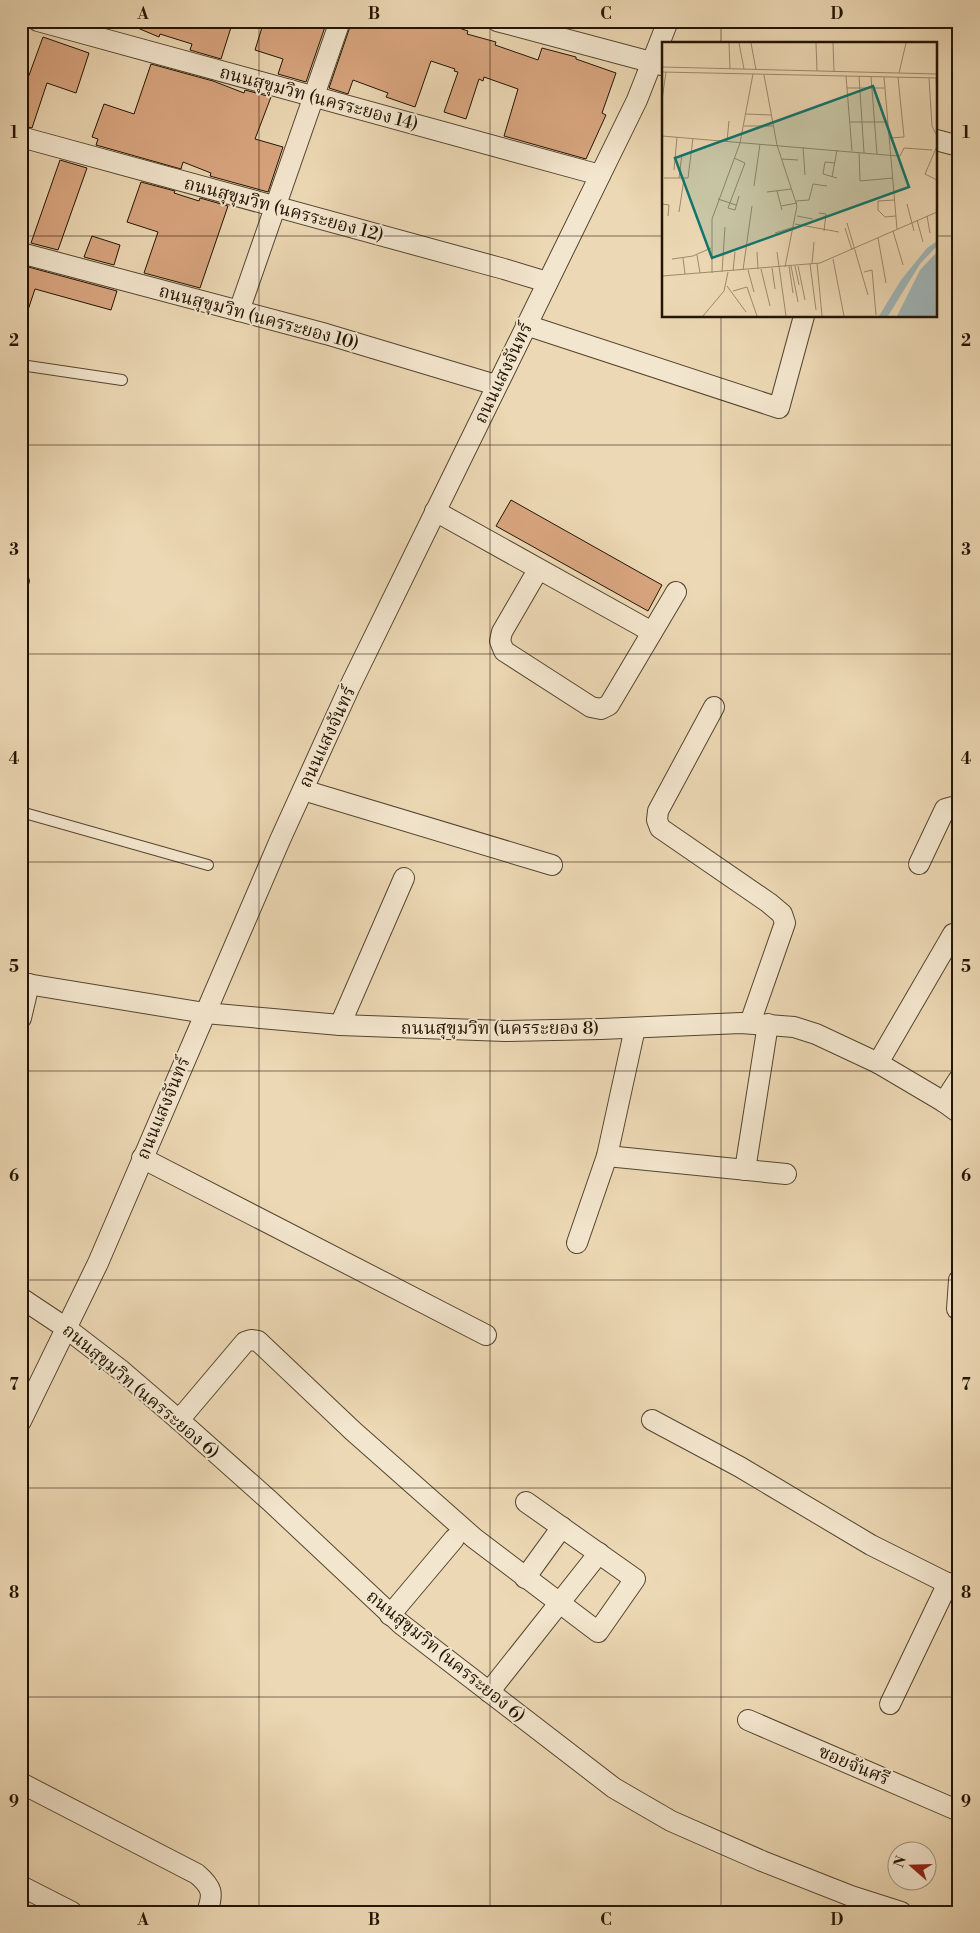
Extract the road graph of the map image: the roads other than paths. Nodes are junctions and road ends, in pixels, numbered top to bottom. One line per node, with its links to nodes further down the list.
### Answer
1 (38, 21): 8 (street, ถนนสุขุมวิท (นครระยอง 14))
2 (340, 21): 8 (street)
3 (497, 21): 7 (street)
4 (668, 21): 5 (street, ถนนแสงจันทร์)
5 (663, 42)
6 (662, 44): 7 (street, ถนนแสงจันทร์)
7 (657, 64): 12 (street, ถนนแสงจันทร์)
8 (315, 97): 12 (street, ถนนสุขุมวิท (นครระยอง 14)); 13 (street)
9 (21, 137): 13 (street, ถนนสุขุมวิท (นครระยอง 12))
10 (938, 141): 11 (street)
11 (959, 146)
12 (600, 175): 15 (street, ถนนแสงจันทร์)
13 (276, 207): 15 (street, ถนนสุขุมวิท (นครระยอง 12)); 16 (street)
14 (21, 254): 16 (street, ถนนสุขุมวิท (นครระยอง 10))
15 (547, 282): 18 (street, ถนนแสงจันทร์)
16 (239, 311): 21 (street, ถนนสุขุมวิท (นครระยอง 10))
17 (803, 318): 18 (street)
18 (526, 325): 21 (street, ถนนแสงจันทร์)
19 (21, 365): 20 (lane)
20 (122, 380)
21 (496, 385): 22 (street, ถนนแสงจันทร์)
22 (435, 511): 23 (street); 27 (street, ถนนแสงจันทร์)
23 (538, 570): 25 (street); 25 (street)
24 (676, 592): 25 (street)
25 (652, 632)
26 (714, 707): 38 (street)
27 (302, 790): 32 (street); 36 (street, ถนนแสงจันทร์)
28 (959, 810): 30 (street)
29 (21, 812): 31 (lane)
30 (919, 864)
31 (208, 865)
32 (552, 865)
33 (404, 878): 39 (street)
34 (953, 934): 41 (street)
35 (25, 983): 36 (street, ถนนสุขุมวิท (นครระยอง 8)); 37 (street)
36 (205, 1013): 39 (street, ถนนสุขุมวิท (นครระยอง 8)); 45 (street, ถนนแสงจันทร์)
37 (21, 1018)
38 (759, 1024): 40 (street, ถนนสุขุมวิท (นครระยอง 8)); 41 (street, ถนนสุขุมวิท (นครระยอง 8)); 46 (street)
39 (340, 1025): 40 (street, ถนนสุขุมวิท (นครระยอง 8))
40 (634, 1028): 44 (street)
41 (878, 1062): 43 (street, ถนนสุขุมวิท (นครระยอง 8))
42 (959, 1079): 43 (street)
43 (952, 1108)
44 (607, 1156): 46 (street); 48 (street)
45 (142, 1158): 52 (street, ถนนแสงจันทร์); 53 (street)
46 (745, 1170): 47 (street)
47 (786, 1174)
48 (577, 1243)
49 (959, 1280): 51 (street)
50 (21, 1298): 52 (street, ถนนสุขุมวิท (นครระยอง 6))
51 (957, 1309)
52 (66, 1328): 54 (street, ถนนสุขุมวิท (นครระยอง 6)); 56 (street, ถนนแสงจันทร์)
53 (486, 1335)
54 (179, 1420): 61 (street); 64 (street, ถนนสุขุมวิท (นครระยอง 6))
55 (652, 1420): 62 (street)
56 (21, 1421)
57 (526, 1502): 58 (street)
58 (562, 1527): 60 (street); 61 (street)
59 (454, 1539): 64 (street)
60 (599, 1553): 63 (street); 63 (street)
61 (525, 1578): 63 (street)
62 (953, 1586): 66 (street)
63 (561, 1604): 65 (street)
64 (390, 1615): 65 (street, ถนนสุขุมวิท (นครระยอง 6))
65 (489, 1692): 71 (street, ถนนสุขุมวิท (นครระยอง 6))
66 (890, 1704)
67 (748, 1720): 69 (street, ซอยจันศรี)
68 (21, 1783): 73 (street)
69 (959, 1811)
70 (21, 1886): 72 (street)
71 (895, 1911)
72 (72, 1912)
73 (207, 1912)

